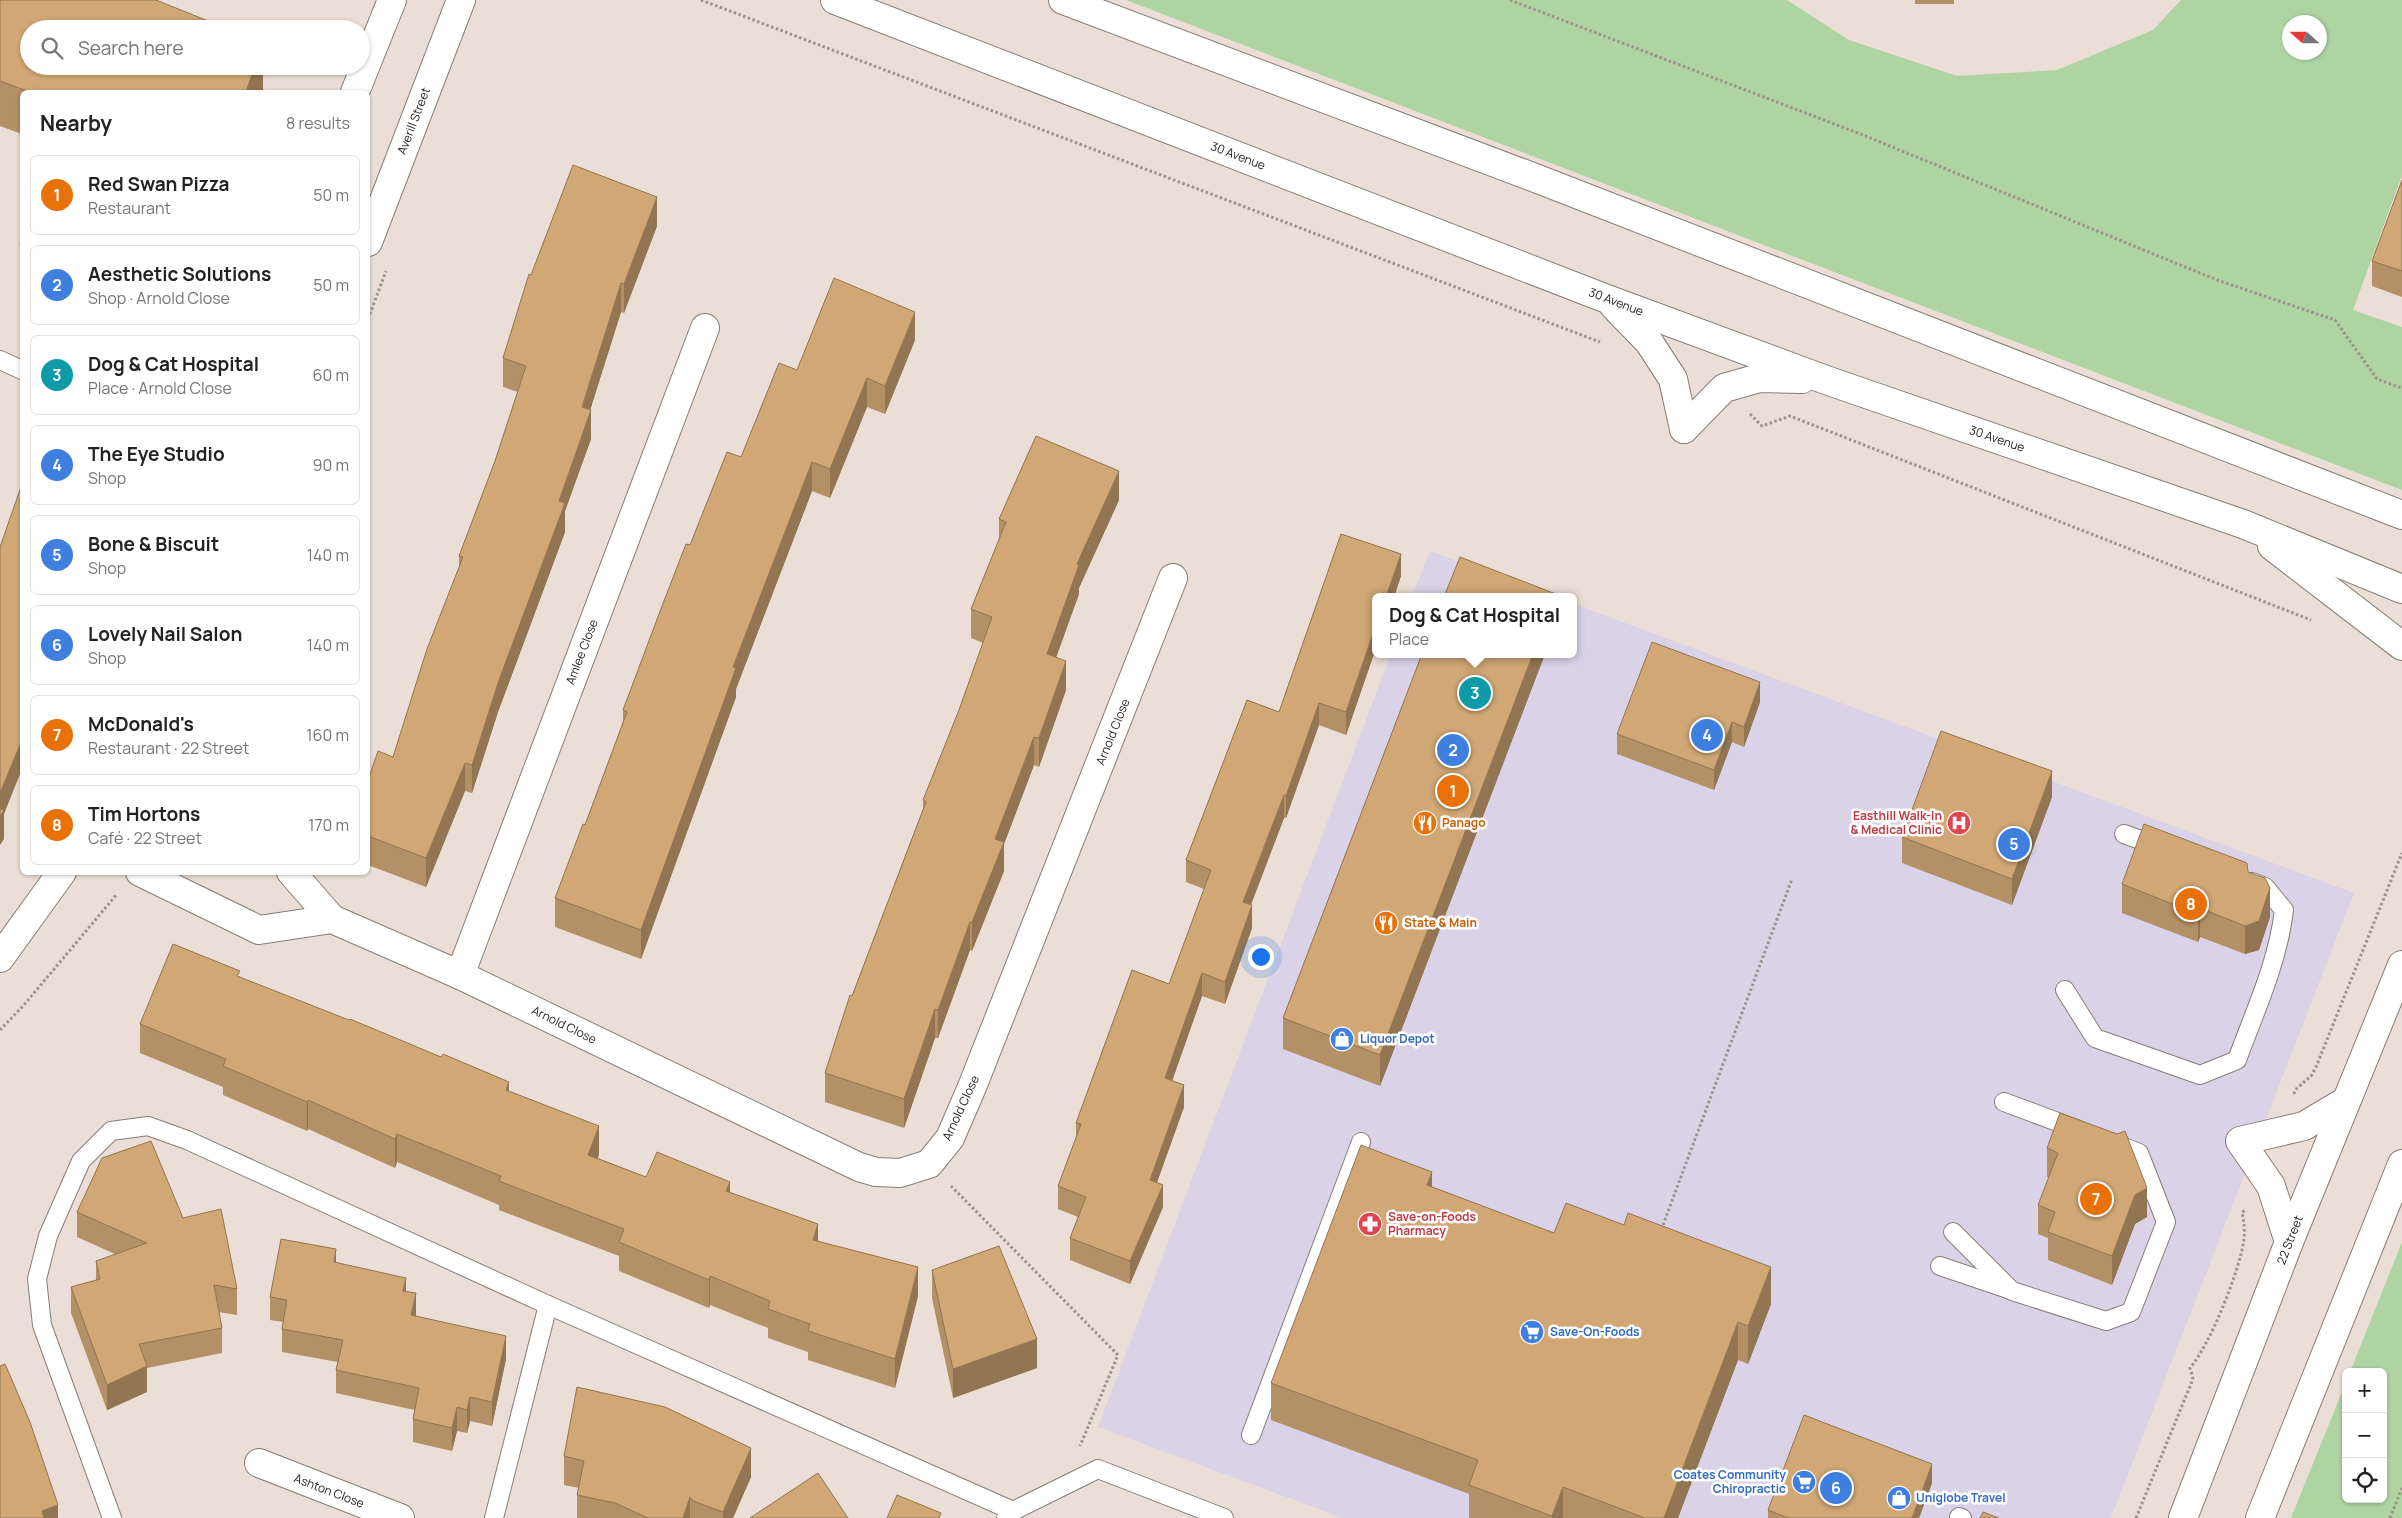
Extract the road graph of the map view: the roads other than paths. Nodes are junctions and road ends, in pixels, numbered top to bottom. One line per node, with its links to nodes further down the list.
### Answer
1 (392, 0): 5 (main road)
2 (461, 0): 8 (main road, Averill Street)
3 (835, 0): 9 (main road, 30 Avenue)
4 (1064, 0): 14 (main road)
5 (370, 55)
6 (362, 75): 7 (main road)
7 (356, 90)
8 (370, 237)
9 (1607, 299): 13 (main road, 30 Avenue); 13 (main road)
10 (705, 328): 28 (main road, Amlee Close)
11 (0, 360): 12 (lane)
12 (20, 369)
13 (1826, 380): 15 (main road, 30 Avenue)
14 (2402, 515)
15 (2243, 524): 17 (main road, 30 Avenue); 18 (main road)
16 (1173, 578): 28 (main road, Arnold Close)
17 (2402, 589)
18 (2402, 646)
19 (2124, 834): 20 (lane)
20 (2180, 855)
21 (60, 875): 26 (main road)
22 (294, 875): 25 (main road, Arnold Close)
23 (2237, 876): 29 (lane)
24 (131, 882): 25 (main road)
25 (332, 919): 28 (main road, Arnold Close)
26 (0, 958)
27 (2402, 965): 30 (main road, 22 Street)
28 (460, 975)
29 (2065, 990)
30 (2346, 1101): 35 (main road, 22 Street); 35 (main road)
31 (2004, 1102): 37 (lane)
32 (1361, 1142): 39 (lane)
33 (2402, 1164): 47 (main road)
34 (1953, 1232): 37 (lane)
35 (2289, 1242): 46 (main road, 22 Street)
36 (1940, 1266): 37 (lane)
37 (2012, 1291)
38 (548, 1305): 41 (lane); 42 (lane); 44 (lane)
39 (1251, 1435)
40 (259, 1463): 43 (main road, Ashton Close)
41 (1009, 1514): 45 (lane)
42 (112, 1518)
43 (400, 1518)
44 (494, 1518)
45 (1224, 1518)
46 (2184, 1518)
47 (2260, 1518)

